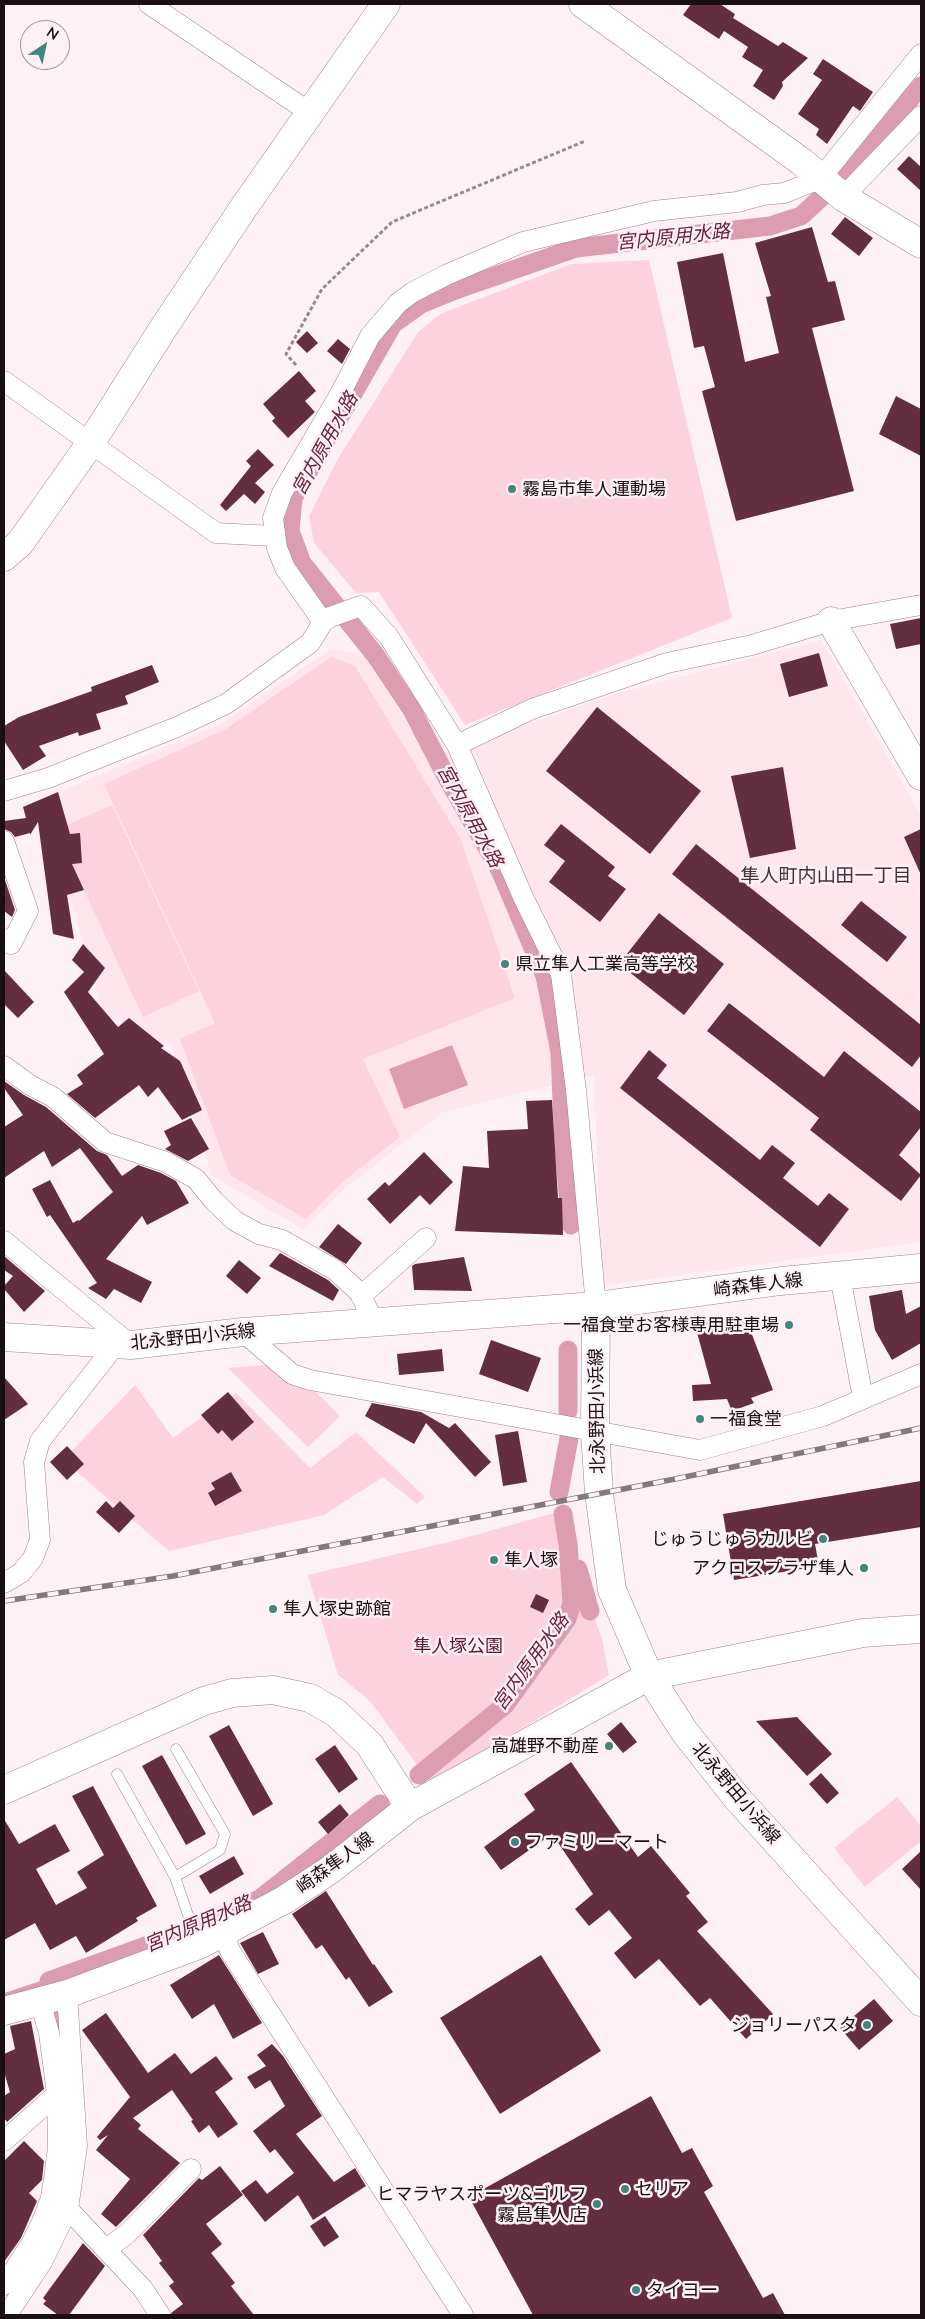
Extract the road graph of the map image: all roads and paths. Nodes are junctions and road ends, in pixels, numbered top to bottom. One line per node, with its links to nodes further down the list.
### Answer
1 (149, 4): 5 (street)
2 (386, 4): 5 (main road)
3 (583, 4): 8 (main road)
4 (921, 54): 8 (street)
5 (309, 112): 13 (main road)
6 (921, 116): 9 (street)
7 (585, 141): 11 (path)
8 (820, 179): 9 (main road); 14 (street)
9 (842, 197): 10 (main road)
10 (921, 244)
11 (296, 365)
12 (4, 381): 13 (street)
13 (90, 444): 14 (street); 15 (main road)
14 (274, 536): 18 (street)
15 (4, 557)
16 (921, 605): 17 (street)
17 (831, 621): 19 (street); 20 (main road)
18 (323, 622): 19 (street); 21 (street)
19 (457, 745): 30 (street)
20 (921, 776)
21 (4, 791)
22 (4, 841): 23 (street)
23 (4, 939)
24 (4, 1066): 29 (street)
25 (426, 1238): 29 (street)
26 (4, 1241): 34 (street)
27 (921, 1268): 28 (main road, 崎森隼人線)
28 (840, 1276): 30 (main road, 崎森隼人線); 36 (street)
29 (361, 1296): 31 (street)
30 (596, 1306): 31 (main road, 北永野田小浜線); 37 (main road, 北永野田小浜線)
31 (374, 1323): 32 (main road, 北永野田小浜線)
32 (243, 1332): 34 (main road, 北永野田小浜線); 37 (street)
33 (4, 1337): 34 (main road, 北永野田小浜線)
34 (124, 1345): 38 (street)
35 (921, 1374): 36 (street)
36 (863, 1398): 37 (street)
37 (595, 1432): 40 (main road, 北永野田小浜線)
38 (4, 1583)
39 (921, 1629): 40 (main road, 崎森隼人線)
40 (649, 1676): 44 (main road, 崎森隼人線); 50 (main road, 北永野田小浜線)
41 (176, 1749): 45 (lane)
42 (117, 1774): 45 (lane)
43 (4, 1790): 44 (main road)
44 (410, 1807): 46 (main road, 崎森隼人線)
45 (175, 1877): 47 (lane)
46 (224, 1931): 47 (main road, 崎森隼人線); 60 (street)
47 (199, 1945): 48 (main road, 崎森隼人線)
48 (67, 1994): 49 (main road, 崎森隼人線); 55 (street)
49 (40, 2001): 51 (main road, 崎森隼人線); 52 (street)
50 (921, 2002)
51 (4, 2011)
52 (57, 2094): 53 (street); 57 (street)
53 (4, 2142)
54 (191, 2170): 56 (street)
55 (68, 2209): 56 (street); 58 (street)
56 (106, 2249): 59 (street)
57 (4, 2285)
58 (7, 2315)
59 (160, 2315)
60 (463, 2315)

